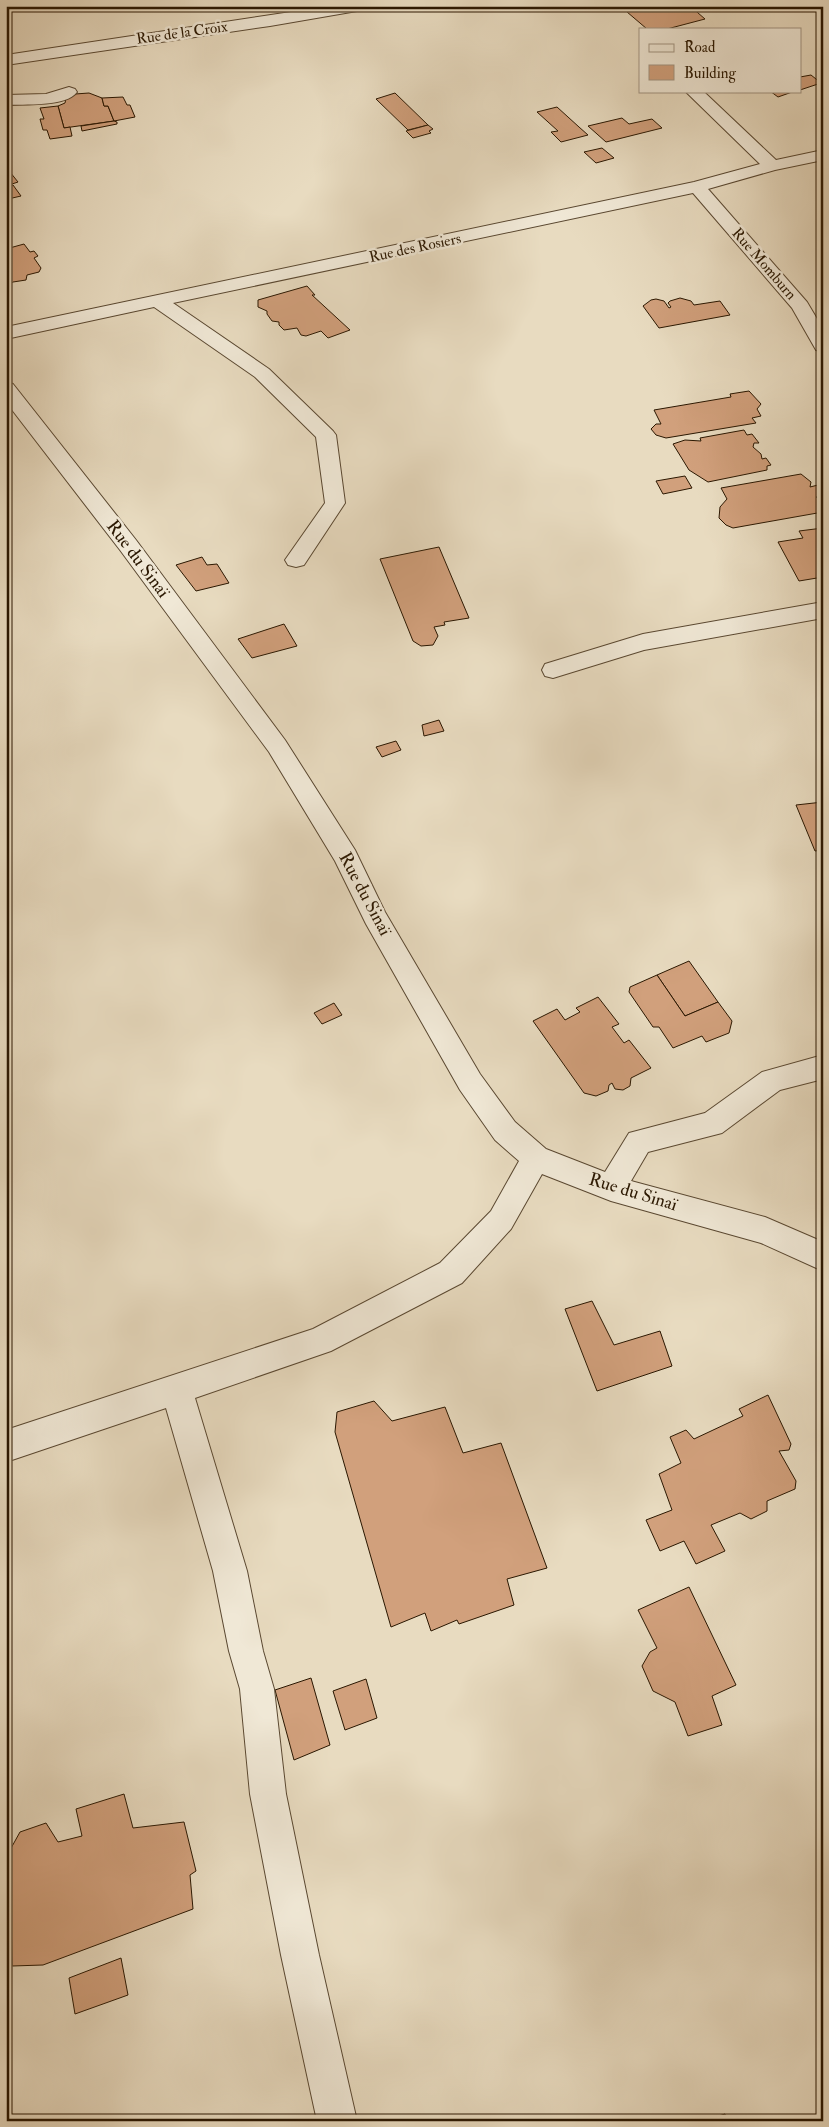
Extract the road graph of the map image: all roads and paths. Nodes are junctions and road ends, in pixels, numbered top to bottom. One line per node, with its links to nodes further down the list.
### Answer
1 (358, 6): 2 (street, Rue de la Croix)
2 (6, 60)
3 (69, 92): 5 (street)
4 (694, 92): 7 (street)
5 (6, 100)
6 (823, 155): 7 (street, Rue des Rosiers)
7 (772, 166): 8 (street, Rue des Rosiers)
8 (698, 188): 9 (street, Rue des Rosiers); 11 (street, Rue Momburn)
9 (159, 302): 10 (street, Rue des Rosiers); 13 (street)
10 (6, 333)
11 (823, 346)
12 (6, 388): 17 (street, Rue du Sinaï)
13 (296, 560)
14 (823, 610): 15 (street)
15 (553, 670)
16 (823, 1067): 18 (street)
17 (536, 1158): 18 (street, Rue du Sinaï); 20 (street)
18 (610, 1188): 19 (street, Rue du Sinaï)
19 (823, 1258)
20 (177, 1390): 21 (street); 22 (street)
21 (6, 1446)
22 (337, 2121)

